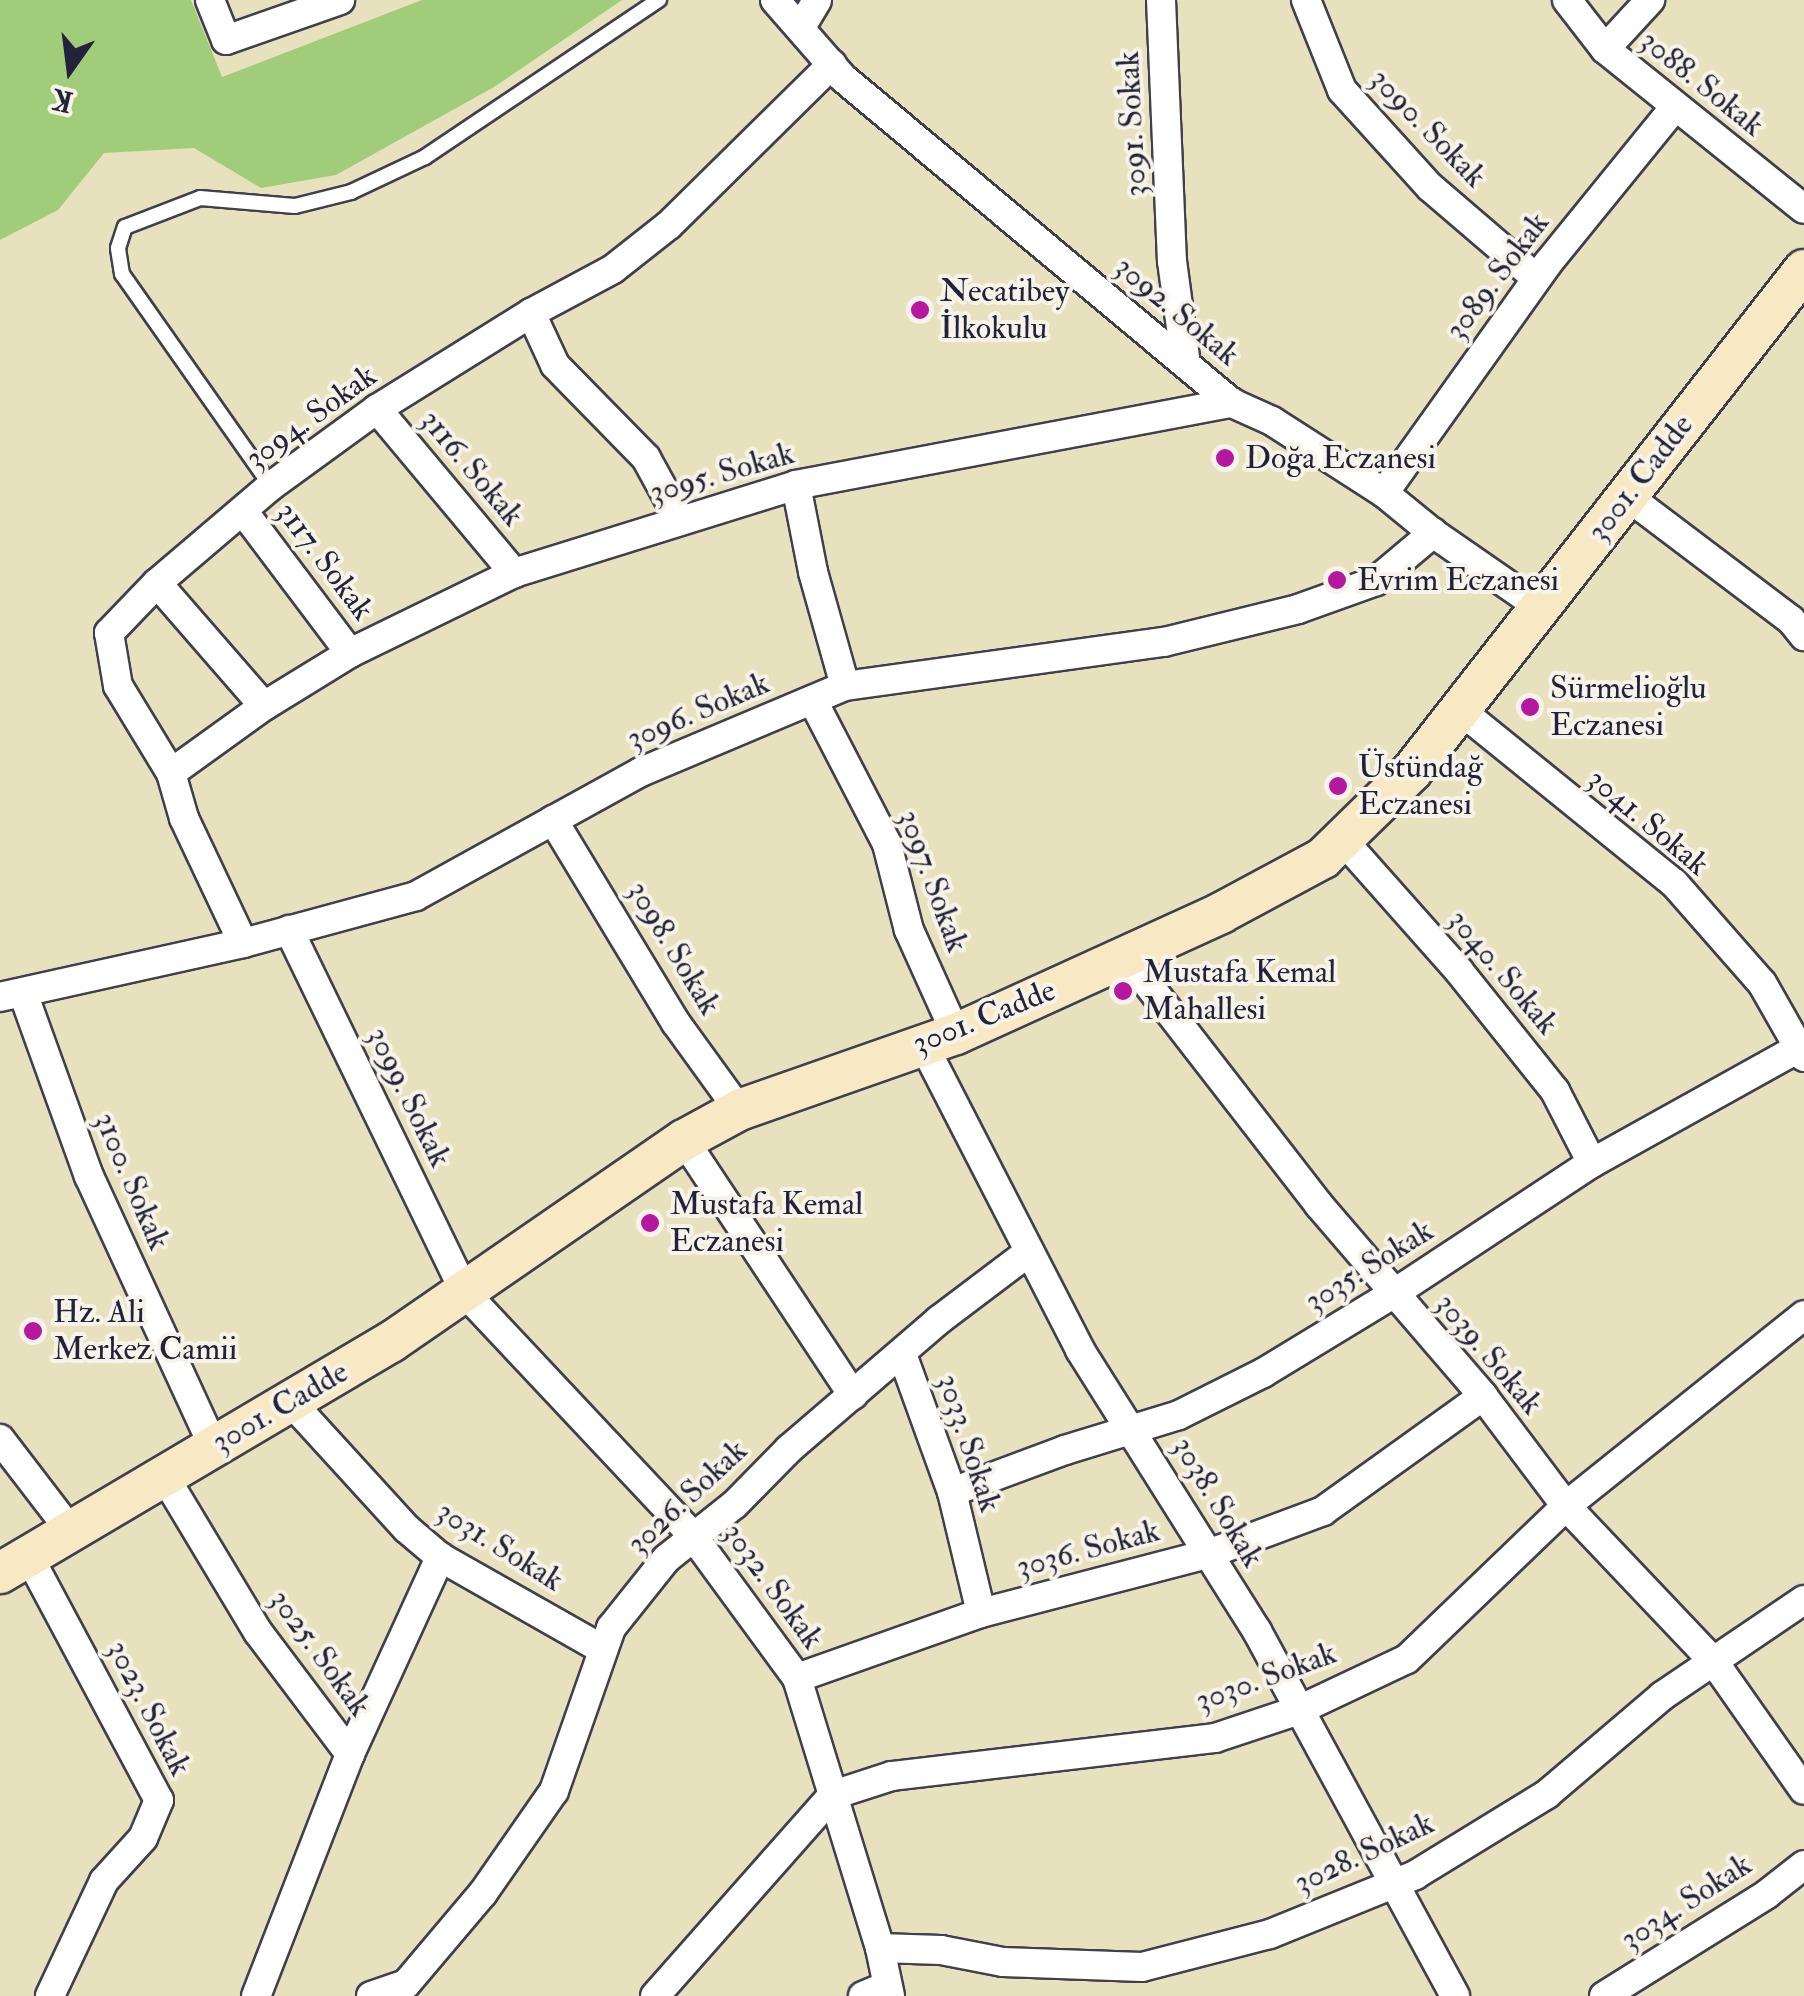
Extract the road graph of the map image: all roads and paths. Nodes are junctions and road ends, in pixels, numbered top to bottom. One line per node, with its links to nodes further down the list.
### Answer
1 (210, 0): 2 (street)
2 (340, 0)
3 (658, 0): 22 (lane)
4 (775, 0): 10 (street, 3092. Sokak)
5 (817, 0): 10 (street)
6 (1161, 0): 18 (street, 3091. Sokak)
7 (1306, 0): 16 (street, 3090. Sokak)
8 (1567, 0): 11 (street, 3088. Sokak)
9 (1650, 0): 11 (street)
10 (800, 27): 12 (street, 3092. Sokak)
11 (1605, 49): 13 (street, 3088. Sokak)
12 (832, 64): 17 (street, 3094. Sokak); 18 (street, 3092. Sokak)
13 (1674, 108): 14 (street, 3088. Sokak); 16 (street, 3089. Sokak)
14 (1804, 209)
15 (1804, 271): 24 (street, 3001. Cadde)
16 (1536, 278): 23 (street, 3089. Sokak)
17 (531, 313): 20 (street, 3094. Sokak); 26 (street)
18 (1186, 364): 19 (street, 3092. Sokak)
19 (1232, 403): 21 (street, 3095. Sokak); 23 (street, 3092. Sokak)
20 (377, 409): 22 (street, 3094. Sokak); 28 (street, 3116. Sokak)
21 (796, 485): 26 (street, 3095. Sokak); 33 (street)
22 (271, 486): 25 (street, 3094. Sokak)
23 (1384, 492): 27 (street, 3092. Sokak)
24 (1627, 496): 30 (street, 3001. Cadde); 31 (street)
25 (244, 511): 29 (street, 3094. Sokak); 32 (street, 3117. Sokak)
26 (680, 520): 28 (street, 3095. Sokak)
27 (1433, 534): 30 (street, 3092. Sokak); 33 (street, 3096. Sokak)
28 (514, 573): 32 (street, 3095. Sokak)
29 (157, 583): 35 (street); 37 (street, 3094. Sokak)
30 (1540, 607): 36 (street, 3001. Cadde)
31 (1804, 636)
32 (350, 653): 35 (street, 3095. Sokak)
33 (845, 686): 34 (street, 3096. Sokak)
34 (814, 701): 38 (street, 3096. Sokak); 44 (street, 3097. Sokak)
35 (264, 706): 37 (street, 3095. Sokak)
36 (1460, 710): 39 (street, 3001. Cadde); 45 (street, 3041. Sokak)
37 (172, 774): 41 (street, 3094. Sokak)
38 (553, 820): 40 (street, 3096. Sokak); 46 (street, 3098. Sokak)
39 (1342, 839): 42 (street, 3001. Cadde); 48 (street, 3040. Sokak)
40 (289, 930): 41 (street, 3096. Sokak); 50 (street, 3099. Sokak)
41 (242, 943): 43 (street, 3096. Sokak)
42 (1126, 956): 44 (street, 3001. Cadde); 51 (street, 3039. Sokak)
43 (11, 995): 59 (street, 3100. Sokak)
44 (939, 1039): 46 (street, 3001. Cadde); 49 (street, 3038. Sokak)
45 (1802, 1052): 48 (street, 3035. Sokak)
46 (739, 1110): 47 (street, 3001. Cadde)
47 (684, 1140): 50 (street, 3001. Cadde); 54 (street)
48 (1592, 1163): 51 (street, 3035. Sokak)
49 (1030, 1252): 53 (street, 3026. Sokak); 57 (street, 3038. Sokak)
50 (466, 1294): 56 (street, 3001. Cadde); 64 (street, 3032. Sokak)
51 (1393, 1294): 55 (street, 3039. Sokak); 57 (street, 3035. Sokak)
52 (1804, 1315): 62 (street, 3030. Sokak)
53 (902, 1354): 54 (street, 3026. Sokak); 61 (street, 3033. Sokak)
54 (853, 1395): 64 (street, 3026. Sokak)
55 (1483, 1396): 62 (street, 3039. Sokak); 65 (street, 3036. Sokak)
56 (290, 1401): 59 (street, 3001. Cadde); 66 (street, 3031. Sokak)
57 (1134, 1432): 61 (street, 3035. Sokak); 65 (street, 3038. Sokak)
58 (0, 1439): 63 (street)
59 (212, 1445): 60 (street, 3001. Cadde)
60 (162, 1474): 63 (street, 3001. Cadde); 74 (street, 3025. Sokak)
61 (952, 1492): 69 (street, 3033. Sokak)
62 (1566, 1506): 71 (street, 3039. Sokak); 73 (street, 3030. Sokak)
63 (69, 1529): 67 (street, 3001. Cadde)
64 (694, 1536): 70 (street, 3026. Sokak); 72 (street, 3032. Sokak)
65 (1208, 1554): 69 (street, 3036. Sokak); 73 (street, 3038. Sokak)
66 (440, 1557): 70 (street, 3031. Sokak); 74 (street)
67 (14, 1564): 82 (street, 3023. Sokak)
68 (1804, 1600): 71 (street, 3028. Sokak)
69 (981, 1613): 72 (street, 3036. Sokak)
70 (602, 1649): 80 (street, 3026. Sokak)
71 (1714, 1662): 75 (street, 3039. Sokak); 78 (street, 3028. Sokak)
72 (797, 1678): 76 (street, 3032. Sokak)
73 (1299, 1710): 76 (street, 3030. Sokak); 78 (street, 3038. Sokak)
74 (350, 1754): 83 (street, 3025. Sokak)
75 (1804, 1790)
76 (833, 1794): 79 (street, 3032. Sokak); 85 (street)
77 (1804, 1864): 87 (street, 3034. Sokak)
78 (1392, 1884): 79 (street, 3028. Sokak); 86 (street, 3038. Sokak)
79 (880, 1948): 81 (street, 3032. Sokak)
80 (410, 1990): 84 (street, 3026. Sokak)
81 (880, 1993)
82 (50, 1996)
83 (256, 1996)
84 (371, 1996)
85 (654, 1996)
86 (1455, 1996)
87 (1604, 1996)

